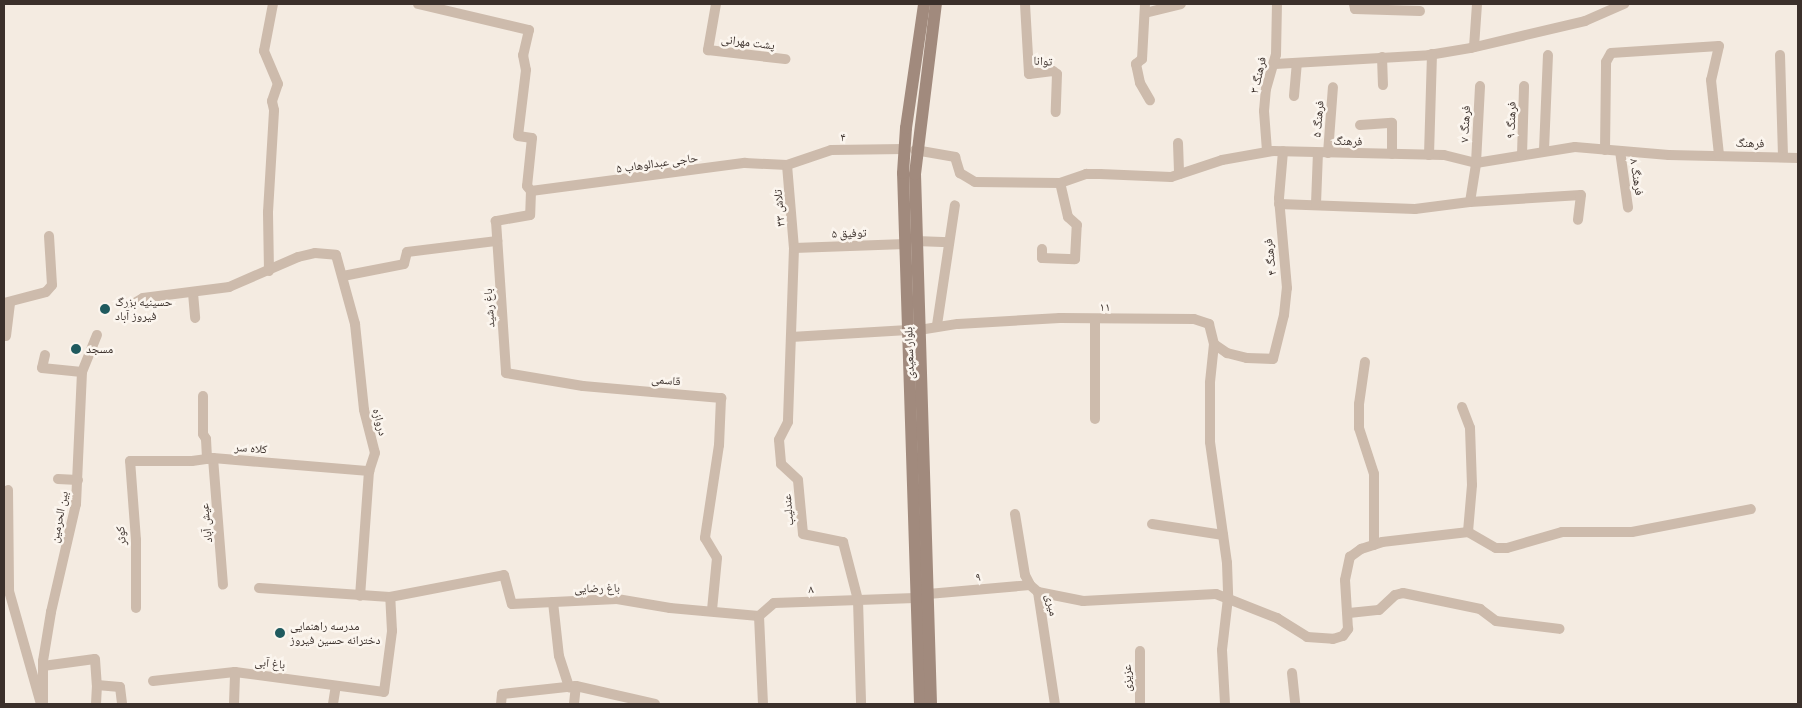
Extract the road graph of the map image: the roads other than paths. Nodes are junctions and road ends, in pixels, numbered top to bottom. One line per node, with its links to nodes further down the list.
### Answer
1 (273, 4): 61 (street)
2 (418, 4): 48 (street)
3 (716, 4): 19 (street, پشت مهرانی)
4 (924, 4): 31 (main road, بلوار سعیدی)
5 (936, 4): 31 (main road, بلوار سعیدی)
6 (1026, 4): 28 (street, توانا)
7 (1181, 4): 12 (street)
8 (1277, 4): 21 (street, فرهنگ ۳)
9 (1354, 4): 13 (street)
10 (1477, 4): 14 (street)
11 (1624, 4): 14 (street)
12 (1145, 8): 27 (street)
13 (1420, 11)
14 (1474, 47): 15 (street)
15 (1432, 54): 18 (street); 39 (street)
16 (1548, 55): 32 (street)
17 (1780, 55): 42 (street)
18 (1382, 57): 20 (street); 22 (street)
19 (785, 59)
20 (1297, 63): 21 (street); 26 (street)
21 (1275, 64): 36 (street, فرهنگ ۳)
22 (1383, 85)
23 (1480, 86): 44 (street, فرهنگ ۷)
24 (1524, 86): 40 (street, فرهنگ ۹)
25 (1333, 87): 37 (street, فرهنگ ۵)
26 (1294, 96)
27 (1150, 100)
28 (1056, 112)
29 (1360, 125): 38 (street)
30 (1178, 143): 46 (street)
31 (909, 150): 45 (street, ۴); 47 (street, فرهنگ); 57 (main road, بلوار سعیدی)
32 (1544, 150): 33 (street, فرهنگ); 40 (street, فرهنگ)
33 (1604, 150): 35 (street, فرهنگ); 41 (street)
34 (1283, 151): 36 (street, فرهنگ); 37 (street, فرهنگ); 50 (street, فرهنگ ۴)
35 (1620, 151): 41 (street, فرهنگ); 53 (street, فرهنگ ۸)
36 (1268, 152): 46 (street, فرهنگ)
37 (1323, 153): 38 (street, فرهنگ); 51 (street, فرهنگ ۵)
38 (1392, 154): 39 (street, فرهنگ)
39 (1429, 155): 44 (street, فرهنگ)
40 (1522, 155): 44 (street, فرهنگ)
41 (1719, 155): 42 (street, فرهنگ)
42 (1783, 157): 43 (street, فرهنگ)
43 (1798, 158)
44 (1476, 162): 49 (street, فرهنگ ۷)
45 (787, 165): 48 (street, حاجی عبدالوهاب ۵); 59 (street, تلاش ۳۳)
46 (1179, 174): 47 (street, فرهنگ)
47 (1060, 183): 60 (street)
48 (531, 192): 56 (street, باغ رشید)
49 (1470, 202): 51 (street); 54 (street)
50 (1279, 204): 51 (street); 73 (street, فرهنگ ۴)
51 (1316, 204)
52 (955, 205): 58 (street)
53 (1628, 207)
54 (1578, 220)
55 (50, 236): 64 (street)
56 (497, 241): 62 (street); 77 (street, باغ رشید)
57 (911, 242): 58 (street, توفیق ۵); 59 (street, توفیق ۵); 69 (main road, بلوار سعیدی)
58 (949, 242): 68 (street)
59 (794, 248): 72 (street, تلاش ۳۳)
60 (1042, 249)
61 (269, 271): 62 (street, دروازه); 63 (street)
62 (343, 276): 84 (street, دروازه)
63 (193, 293): 65 (street); 66 (street)
64 (7, 303): 71 (street)
65 (128, 307)
66 (195, 318)
67 (1095, 320): 68 (street, ۱۱); 73 (street, ۱۱); 80 (street)
68 (937, 325): 69 (street, ۱۱)
69 (913, 330): 72 (street, ۱۱); 100 (main road, بلوار سعیدی)
70 (97, 335): 76 (street, بین الحرمین)
71 (6, 336)
72 (791, 337): 81 (street, تلاش ۳۳)
73 (1214, 344): 92 (street)
74 (45, 355): 76 (street)
75 (1365, 362): 93 (street)
76 (82, 372): 86 (street, بین الحرمین)
77 (506, 373): 106 (street, قاسمی)
78 (203, 396): 82 (street, عیش آباد)
79 (1462, 407): 91 (street)
80 (1095, 419)
81 (788, 422): 103 (street, عندلیب)
82 (210, 458): 83 (street, کلاه سر); 84 (street, کلاه سر); 94 (street, عیش آباد)
83 (130, 461): 105 (street, کوثر)
84 (369, 471): 99 (street, دروازه)
85 (58, 479): 86 (street)
86 (78, 480): 111 (street, بین الحرمین)
87 (8, 490): 97 (street)
88 (1751, 510): 91 (street)
89 (1015, 514): 95 (street, میری)
90 (1152, 524): 92 (street)
91 (1468, 532): 93 (street)
92 (1223, 535): 102 (street)
93 (1374, 545): 107 (street)
94 (223, 585)
95 (1030, 585): 98 (street, میری); 100 (street, ۹)
96 (259, 588): 99 (street)
97 (6, 590): 120 (street)
98 (1038, 592): 102 (street); 132 (street, میری)
99 (360, 596): 101 (street)
100 (922, 596): 103 (street, ۸); 114 (main road, بلوار سعیدی)
101 (390, 597): 104 (street, باغ رضایی); 117 (street, باغ آبی)
102 (1228, 598): 107 (street); 134 (street)
103 (858, 600): 108 (street, ۸); 129 (street)
104 (553, 602): 106 (street, باغ رضایی); 118 (street)
105 (136, 608)
106 (712, 610): 108 (street)
107 (1349, 613): 109 (street)
108 (759, 616): 128 (street)
109 (1560, 628)
110 (1140, 651): 133 (street, عزیزی)
111 (43, 666): 116 (street); 120 (street, بین الحرمین)
112 (236, 672): 115 (street, باغ آبی); 117 (street, باغ آبی); 123 (street)
113 (1292, 673): 135 (street)
114 (924, 675): 130 (main road, بلوار سعیدی); 131 (main road, بلوار سعیدی)
115 (153, 681)
116 (97, 685): 121 (street); 122 (street)
117 (336, 686): 124 (street)
118 (573, 687): 119 (street); 125 (street); 126 (street)
119 (633, 702): 127 (street)
120 (42, 704)
121 (96, 704)
122 (122, 704)
123 (234, 704)
124 (333, 704)
125 (501, 704)
126 (574, 704)
127 (655, 704)
128 (763, 704)
129 (861, 704)
130 (920, 704)
131 (931, 704)
132 (1055, 704)
133 (1140, 704)
134 (1225, 704)
135 (1295, 704)

